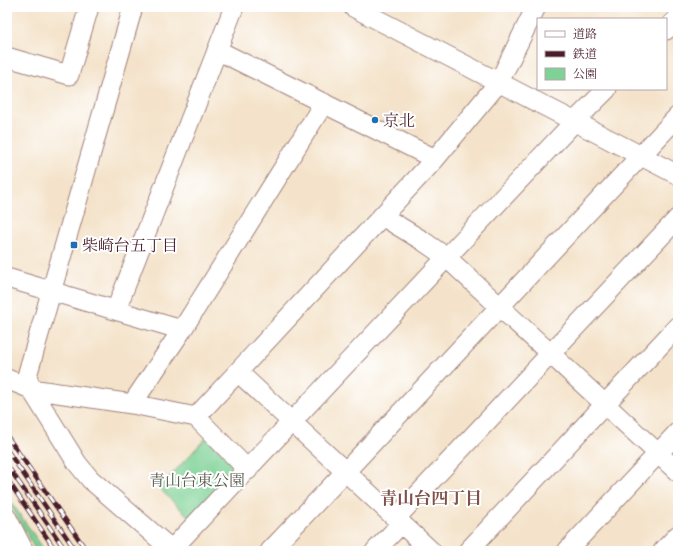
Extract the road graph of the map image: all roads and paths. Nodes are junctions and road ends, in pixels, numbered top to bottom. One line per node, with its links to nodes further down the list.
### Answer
1 (89, 7): 9 (street)
2 (133, 7): 22 (street)
3 (234, 7): 8 (street)
4 (354, 7): 10 (street)
5 (536, 7): 10 (street)
6 (678, 18): 7 (street)
7 (667, 29)
8 (217, 50): 12 (street); 24 (street)
9 (7, 57)
10 (499, 82): 14 (street); 16 (street)
11 (606, 90): 14 (street)
12 (324, 103): 16 (street); 26 (street)
13 (678, 116): 15 (street)
14 (575, 121): 15 (street); 20 (street)
15 (641, 156): 17 (street); 23 (street)
16 (435, 159): 18 (street)
17 (678, 175)
18 (382, 216): 20 (street); 28 (street)
19 (678, 218): 27 (street)
20 (446, 257): 23 (street); 34 (street)
21 (7, 278): 22 (street)
22 (52, 291): 24 (street); 30 (street)
23 (500, 306): 27 (street); 38 (street)
24 (116, 310): 26 (street)
25 (678, 326): 32 (street)
26 (182, 330): 31 (street)
27 (551, 353): 32 (street); 41 (street)
28 (238, 372): 33 (street); 34 (street)
29 (7, 379): 30 (street)
30 (31, 389): 31 (street); 43 (street)
31 (132, 404): 33 (street)
32 (606, 404): 36 (street); 48 (street)
33 (196, 417): 37 (street)
34 (292, 422): 37 (street); 38 (street)
35 (678, 432): 36 (street)
36 (658, 453): 39 (street); 49 (street)
37 (248, 470): 43 (street)
38 (346, 472): 41 (street); 45 (street)
39 (678, 472)
40 (7, 518): 44 (street)
41 (399, 520): 46 (street); 47 (street)
42 (678, 535): 50 (street)
43 (173, 550)
44 (24, 551)
45 (270, 551)
46 (375, 551)
47 (431, 551)
48 (468, 551)
49 (567, 551)
50 (663, 551)

